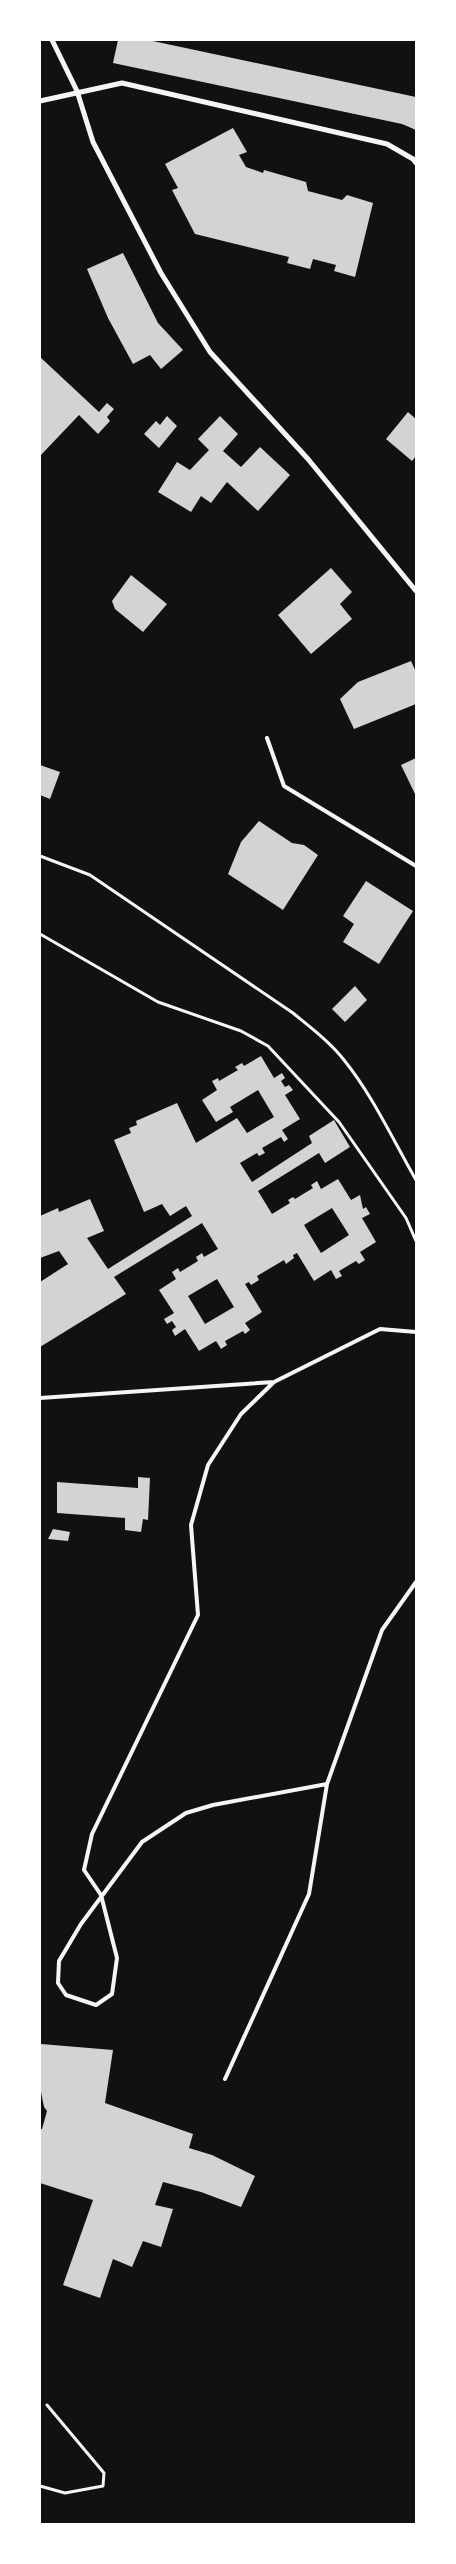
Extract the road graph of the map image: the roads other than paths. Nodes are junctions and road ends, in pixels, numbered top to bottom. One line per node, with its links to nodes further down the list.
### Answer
1 (52, 40): 2 (street)
2 (77, 91): 3 (street); 4 (street); 5 (street)
3 (40, 100)
4 (416, 163)
5 (416, 592)
6 (267, 738): 7 (lane)
7 (416, 866)
8 (416, 1332): 9 (lane)
9 (274, 1382): 10 (lane); 13 (lane)
10 (40, 1398)
11 (416, 1582): 12 (lane)
12 (327, 1784): 13 (lane); 14 (lane)
13 (101, 1895): 13 (lane)
14 (224, 2079)

